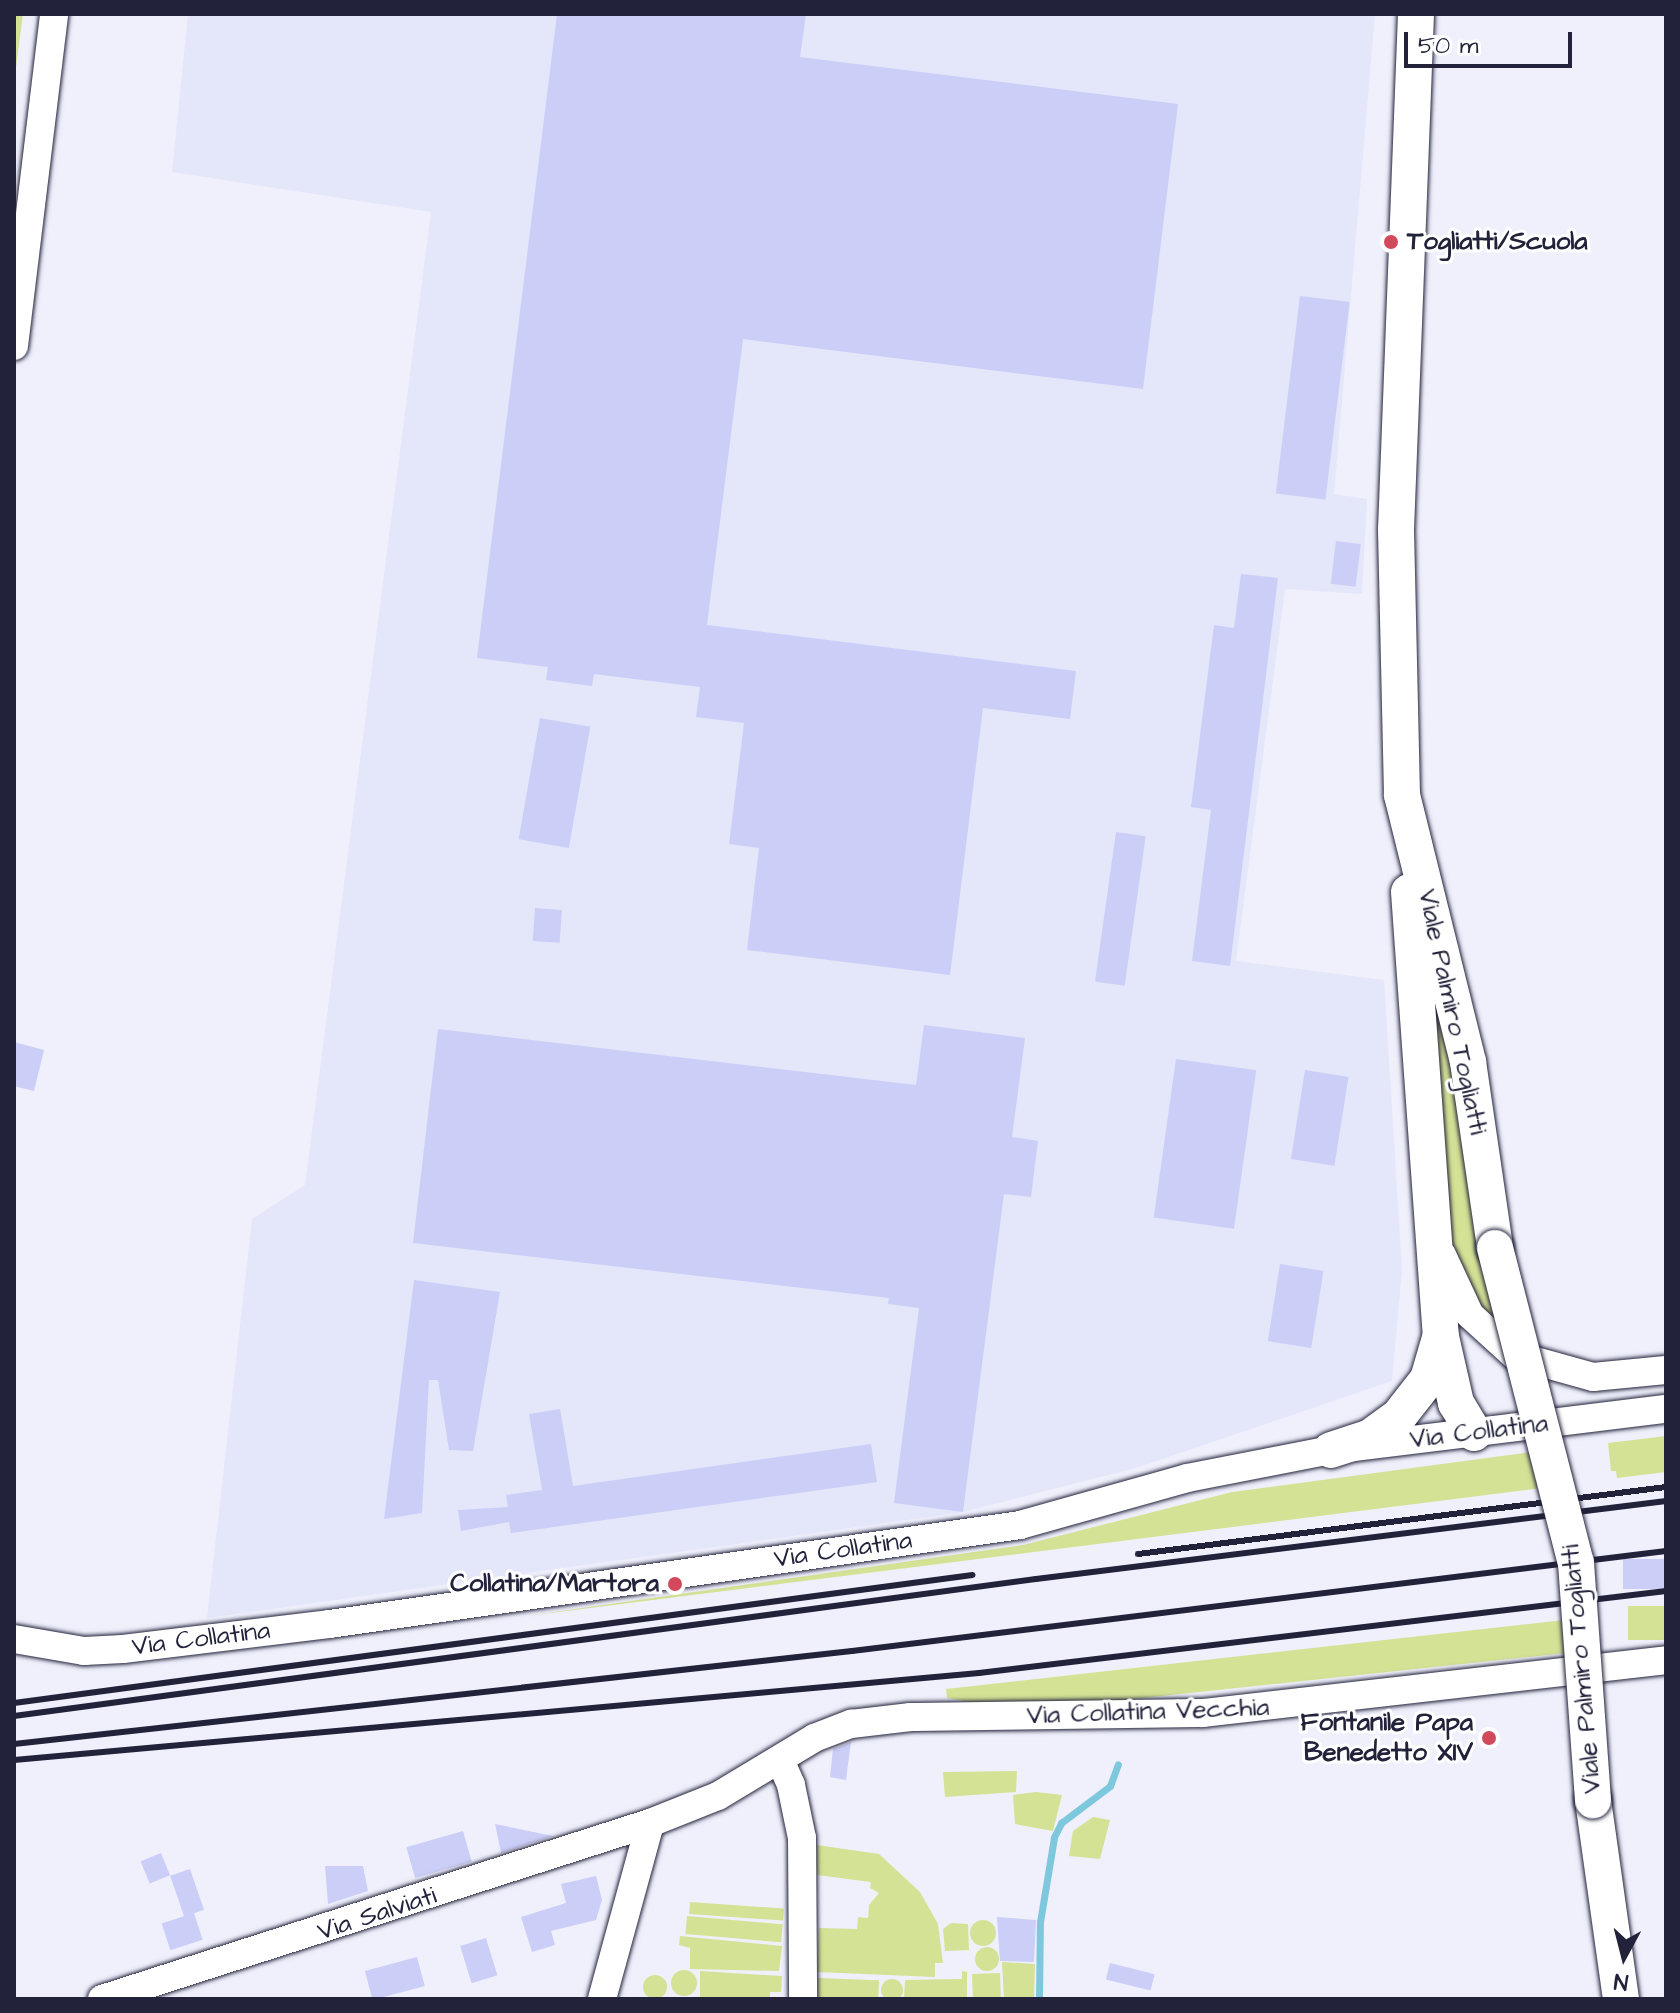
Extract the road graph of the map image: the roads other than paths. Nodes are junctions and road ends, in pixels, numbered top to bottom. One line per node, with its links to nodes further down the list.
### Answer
1 (54, 14): 3 (street)
2 (1416, 14): 4 (main road, Viale Palmiro Togliatti)
3 (14, 346)
4 (1402, 795): 5 (main road); 18 (main road, Viale Palmiro Togliatti, bridge)
5 (1433, 1231): 6 (main road); 7 (street)
6 (1441, 1337): 9 (main road); 10 (main road)
7 (1666, 1370)
8 (1666, 1409): 9 (street, Via Collatina)
9 (1474, 1433): 10 (street, Via Collatina)
10 (1331, 1450): 11 (street, Via Collatina)
11 (14, 1639)
12 (1666, 1660): 13 (street, Via Collatina Vecchia)
13 (780, 1760): 14 (street, Via Collatina Vecchia); 17 (street)
14 (650, 1823): 15 (street, Via Salviati); 16 (street)
15 (102, 1999)
16 (602, 1999)
17 (803, 1999)
18 (1621, 1999)

